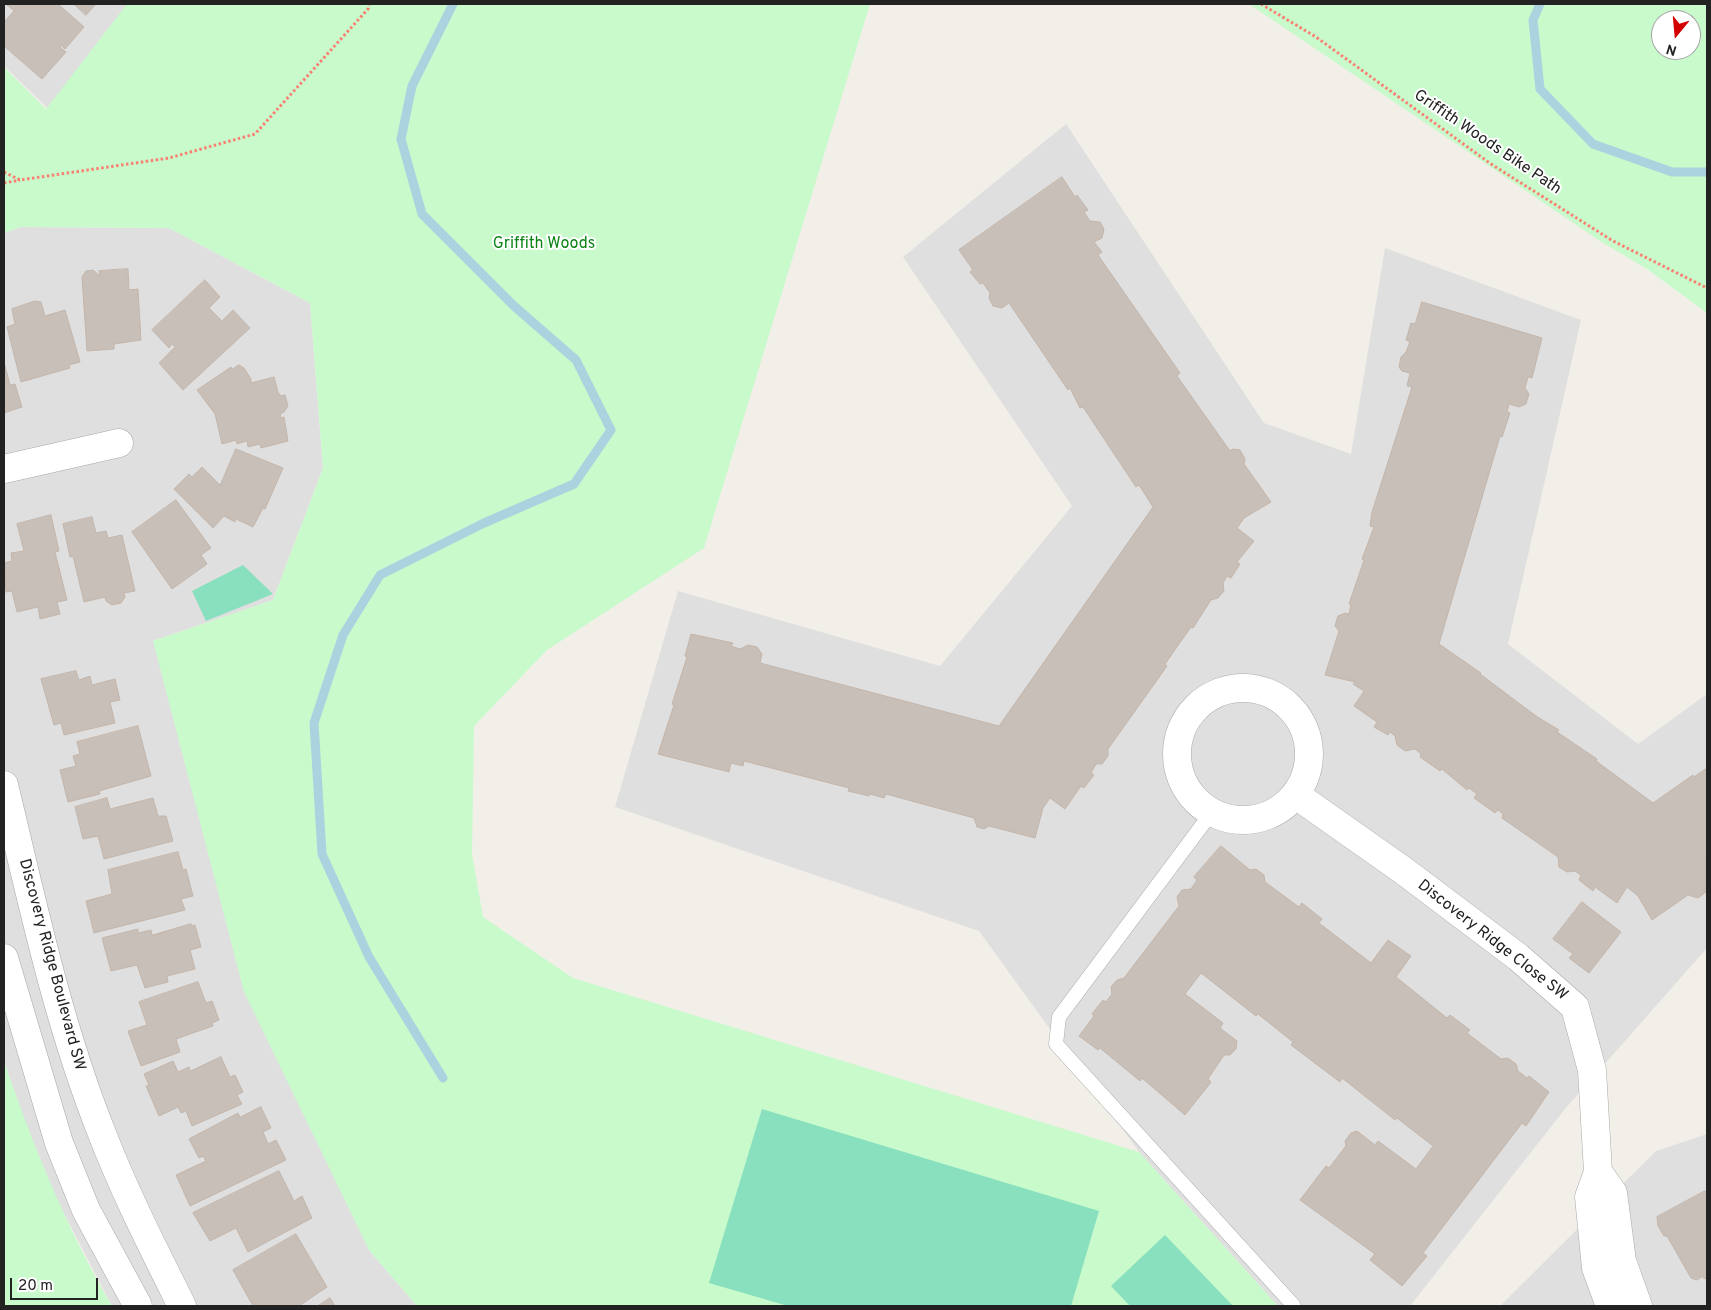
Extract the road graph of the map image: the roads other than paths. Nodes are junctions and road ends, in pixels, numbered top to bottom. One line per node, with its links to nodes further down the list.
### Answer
1 (119, 443): 2 (street)
2 (4, 470)
3 (4, 785): 6 (street, Discovery Ridge Boulevard SW)
4 (1296, 795): 5 (street); 5 (street); 8 (street, Discovery Ridge Close SW)
5 (1212, 812): 13 (lane)
6 (14, 870): 9 (street, Discovery Ridge Boulevard SW)
7 (4, 958): 10 (street)
8 (1598, 1172): 14 (street, Discovery Ridge Close SW); 15 (street)
9 (126, 1192): 10 (street); 12 (street, Discovery Ridge Boulevard SW)
10 (86, 1210): 11 (street)
11 (138, 1306)
12 (182, 1306)
13 (1294, 1306)
14 (1610, 1306)
15 (1638, 1306)

